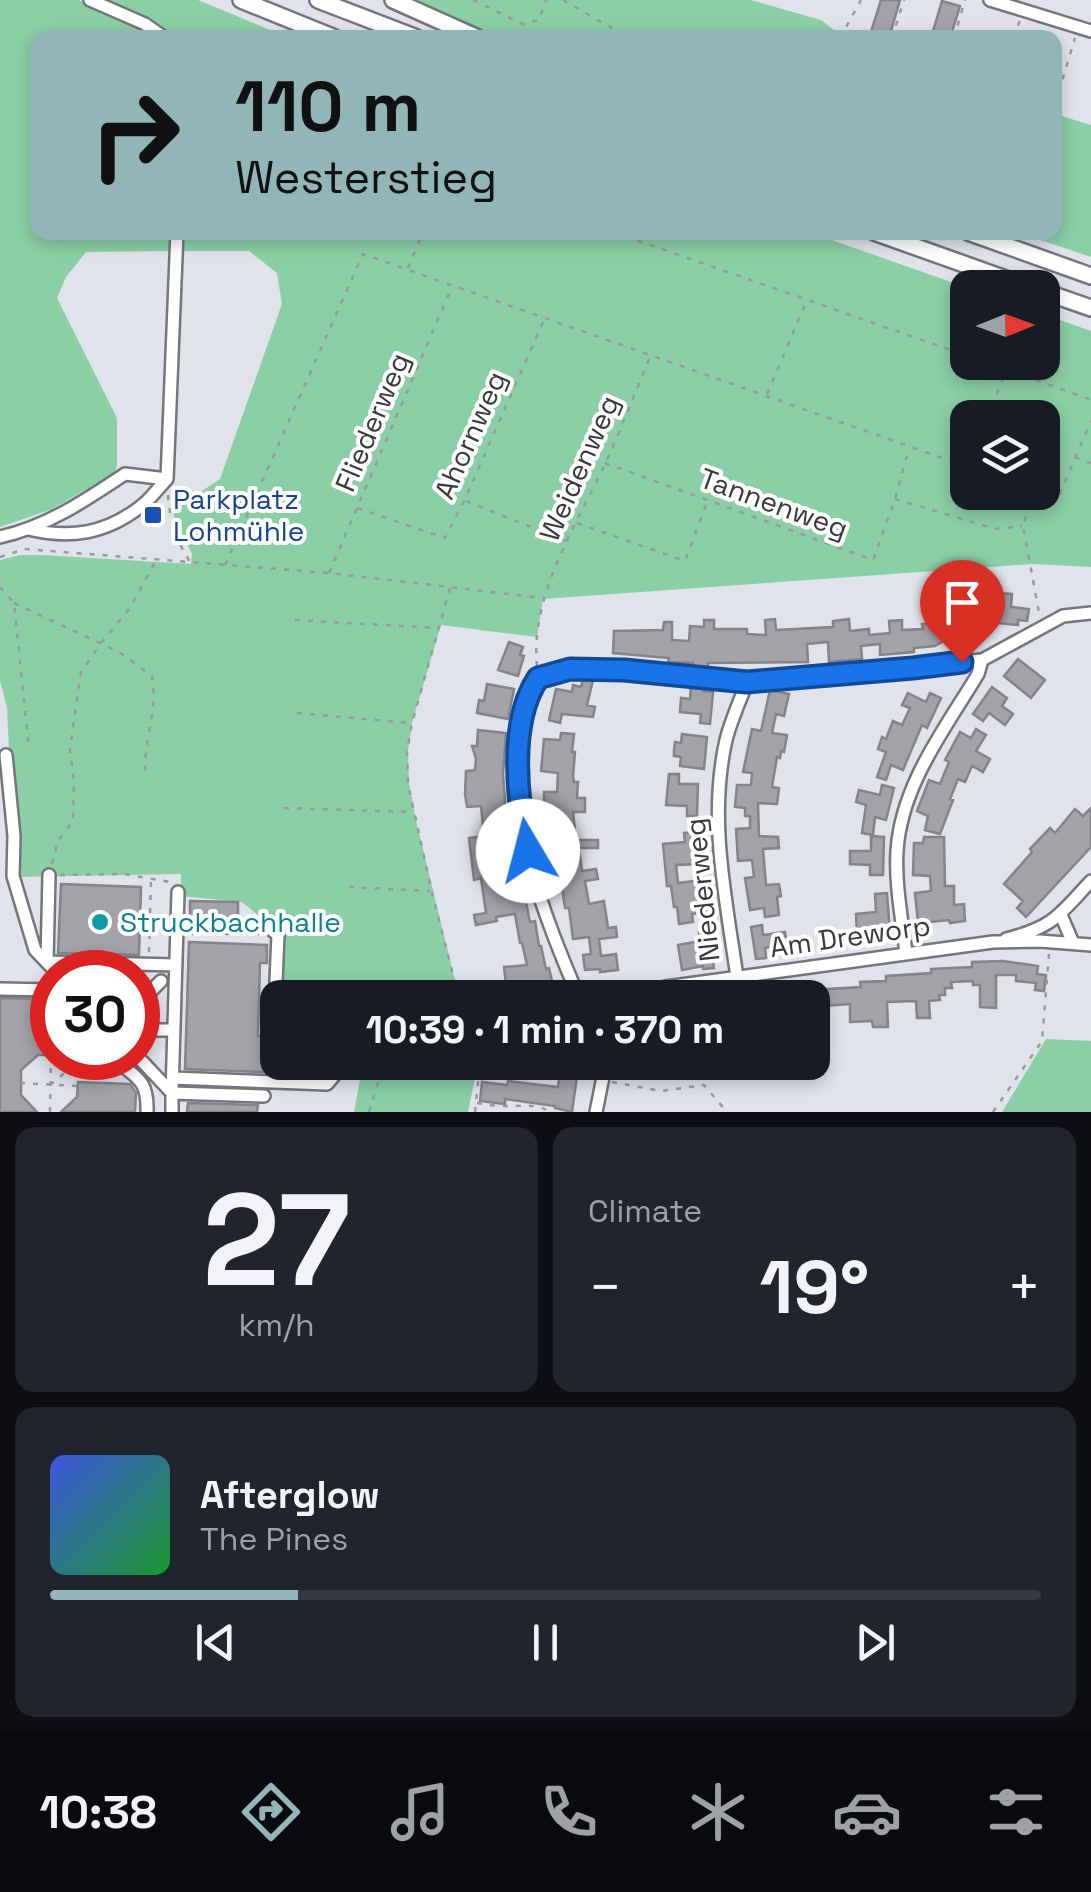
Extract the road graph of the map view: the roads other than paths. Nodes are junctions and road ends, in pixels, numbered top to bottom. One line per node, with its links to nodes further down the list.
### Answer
1 (90, 0): 7 (street)
2 (241, 0): 8 (highway)
3 (318, 0): 9 (highway)
4 (393, 0): 10 (highway)
5 (990, 0): 6 (street)
6 (1084, 29)
7 (154, 30)
8 (315, 30)
9 (396, 30)
10 (460, 30)
11 (177, 240): 18 (street)
12 (897, 240): 14 (highway)
13 (990, 240): 15 (highway)
14 (981, 270)
15 (1091, 276)
16 (1060, 297): 17 (highway)
17 (1091, 308)
18 (167, 479): 19 (street); 19 (street)
19 (28, 530): 20 (street)
20 (0, 538)
21 (1091, 613): 22 (street)
22 (982, 660): 23 (street); 35 (street)
23 (747, 682): 38 (street, Niederweg); 40 (street)
24 (6, 755): 33 (street)
25 (49, 875): 34 (street)
26 (1091, 881): 28 (street)
27 (178, 892): 29 (street)
28 (1061, 915): 30 (street); 31 (street)
29 (178, 927): 37 (street); 39 (street)
30 (992, 942): 31 (street, Am Dreworp); 35 (street, Am Dreworp)
31 (1073, 943): 32 (street, Am Dreworp)
32 (1091, 945)
33 (35, 950)
34 (48, 950)
35 (906, 953): 38 (street, Am Dreworp)
36 (160, 964): 37 (street)
37 (176, 965): 45 (street)
38 (737, 977): 41 (street, Am Dreworp)
39 (276, 980)
40 (572, 980)
41 (720, 980)
42 (0, 989): 43 (street)
43 (30, 990)
44 (160, 1030): 45 (street)
45 (174, 1030): 46 (street)
46 (173, 1078): 49 (street); 51 (street)
47 (139, 1080): 53 (street)
48 (160, 1080): 51 (street)
49 (330, 1080)
50 (601, 1080): 55 (street)
51 (172, 1093): 52 (street); 54 (street)
52 (264, 1096)
53 (147, 1112)
54 (172, 1112)
55 (596, 1112)

